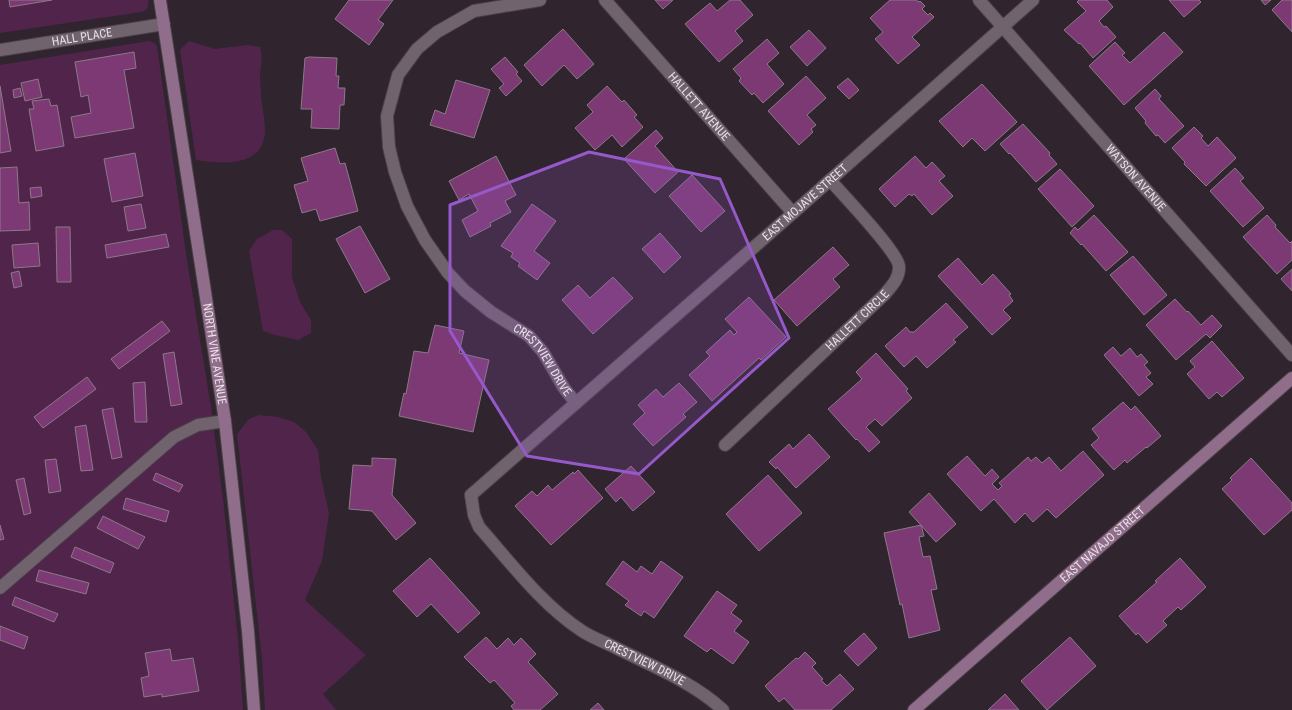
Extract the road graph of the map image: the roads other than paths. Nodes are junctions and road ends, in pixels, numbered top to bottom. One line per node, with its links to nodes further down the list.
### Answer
1 (160, 0): 6 (street, NORTH VINE AVENUE)
2 (540, 0): 13 (street, CRESTVIEW DRIVE)
3 (605, 0): 10 (street, HALLETT AVENUE)
4 (979, 0): 7 (street, WATSON AVENUE)
5 (1033, 0): 7 (street, EAST MOJAVE STREET)
6 (164, 24): 8 (street, HALL PLACE); 14 (street, NORTH VINE AVENUE)
7 (1003, 27): 9 (street, EAST MOJAVE STREET); 11 (street, WATSON AVENUE)
8 (0, 50)
9 (830, 180): 10 (street, EAST MOJAVE STREET); 15 (street, HALLETT CIRCLE)
10 (793, 213): 13 (street, EAST MOJAVE STREET)
11 (1292, 355)
12 (1292, 378): 19 (street, EAST NAVAJO STREET)
13 (576, 403): 18 (street, CRESTVIEW DRIVE)
14 (225, 421): 16 (street); 17 (street, NORTH VINE AVENUE)
15 (725, 445)
16 (0, 588)
17 (254, 710)
18 (723, 710)
19 (914, 710)

